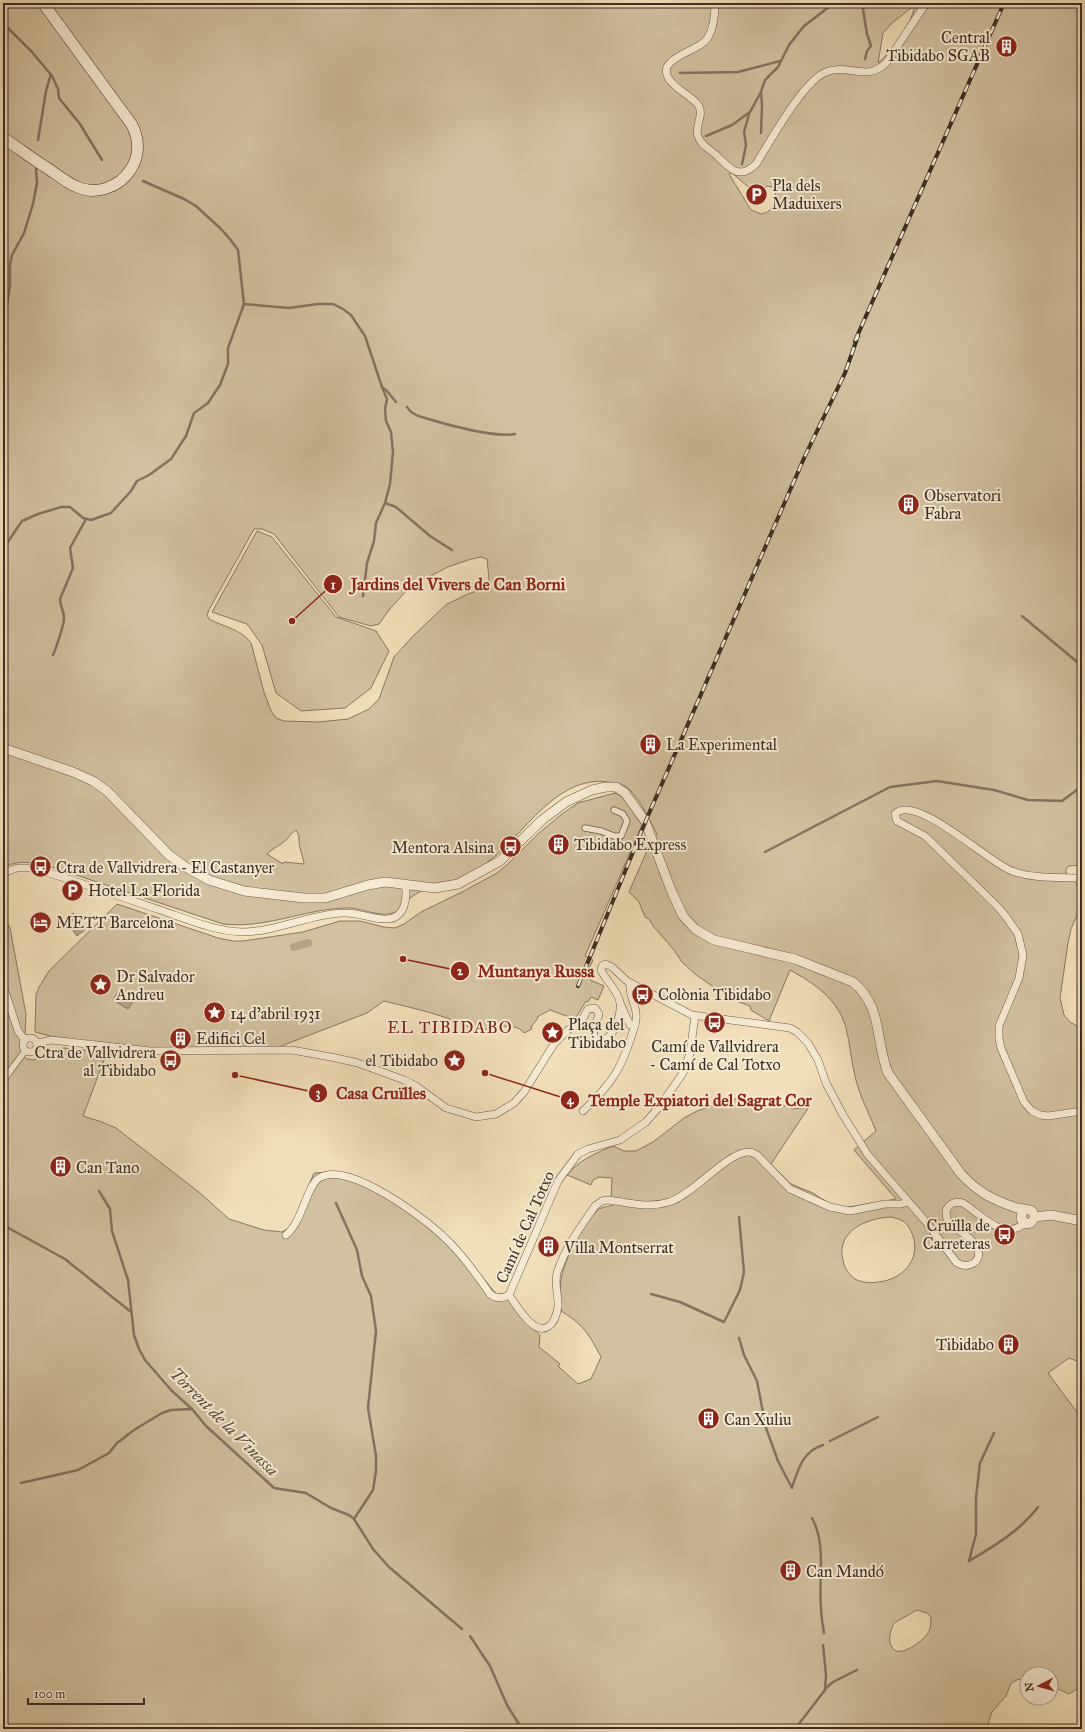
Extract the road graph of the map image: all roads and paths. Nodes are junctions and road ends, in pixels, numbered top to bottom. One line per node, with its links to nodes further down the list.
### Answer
1 (36, 3): 5 (main road)
2 (43, 3): 6 (main road)
3 (715, 3): 4 (street)
4 (926, 3)
5 (3, 133)
6 (3, 138)
7 (3, 748): 12 (street)
8 (614, 810): 9 (street)
9 (585, 828)
10 (3, 873): 12 (street)
11 (1082, 878): 22 (street)
12 (405, 883): 25 (street)
13 (630, 983): 15 (street); 16 (street); 17 (street)
14 (3, 985): 18 (street)
15 (620, 1003): 17 (street); 19 (street)
16 (695, 1016): 24 (street); 30 (street, Camí de Cal Totxo)
17 (635, 1025): 23 (street)
18 (25, 1040): 19 (street); 20 (street)
19 (37, 1043): 20 (street)
20 (25, 1050): 21 (street)
21 (5, 1078)
22 (1082, 1111)
23 (583, 1112)
24 (908, 1202): 28 (street); 30 (street)
25 (1025, 1210): 26 (street); 28 (street)
26 (1035, 1217): 27 (street); 28 (street)
27 (1082, 1221)
28 (1025, 1223)
29 (286, 1235): 30 (street)
30 (509, 1295)

